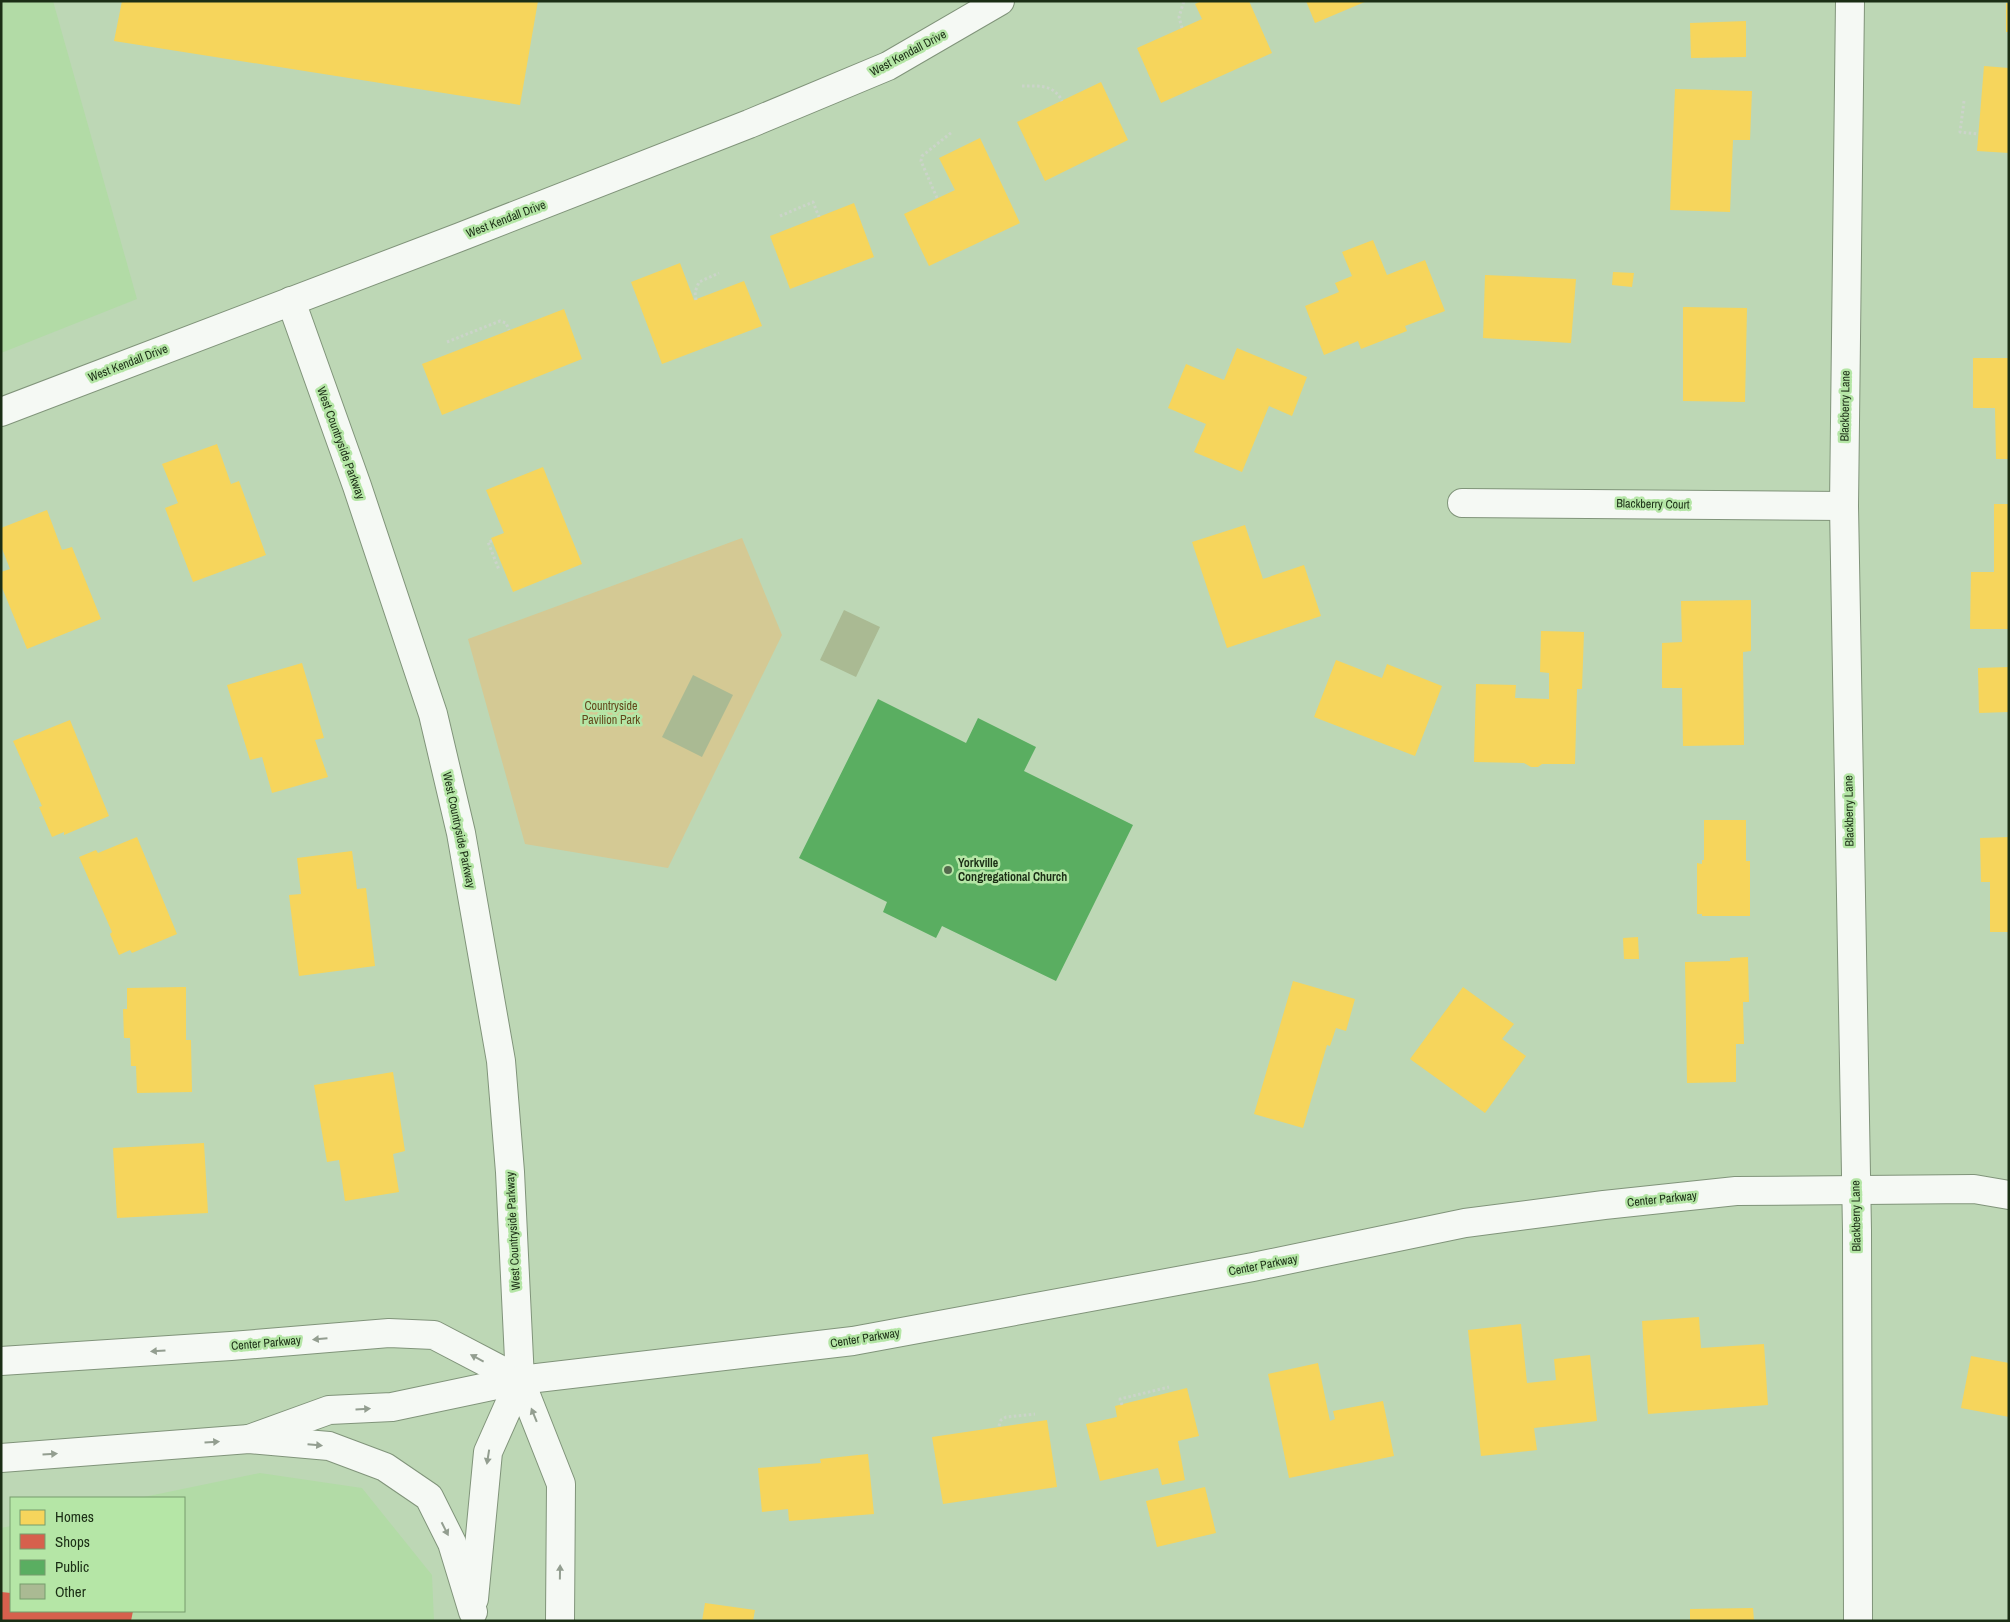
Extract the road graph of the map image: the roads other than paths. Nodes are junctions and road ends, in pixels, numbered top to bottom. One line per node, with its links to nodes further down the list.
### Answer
1 (1000, 1): 3 (street, West Kendall Drive)
2 (1850, 1): 6 (street, Blackberry Lane)
3 (291, 302): 4 (street, West Kendall Drive); 10 (street, West Countryside Parkway)
4 (1, 412)
5 (1462, 503): 6 (street, Blackberry Court)
6 (1844, 506): 7 (street, Blackberry Lane)
7 (1856, 1189): 8 (street, Center Parkway); 10 (street, Center Parkway); 15 (street, Blackberry Lane)
8 (2009, 1195)
9 (1, 1361): 10 (street, Center Parkway, one-way to 9)
10 (520, 1380): 11 (street, Center Parkway, one-way to 10); 13 (street, West Countryside Parkway, one-way to 13); 14 (street, West Countryside Parkway, one-way to 10)
11 (249, 1439): 12 (street, Center Parkway, one-way to 11); 13 (street, Center Parkway, one-way to 13)
12 (1, 1458)
13 (472, 1617)
14 (560, 1621)
15 (1858, 1621)

